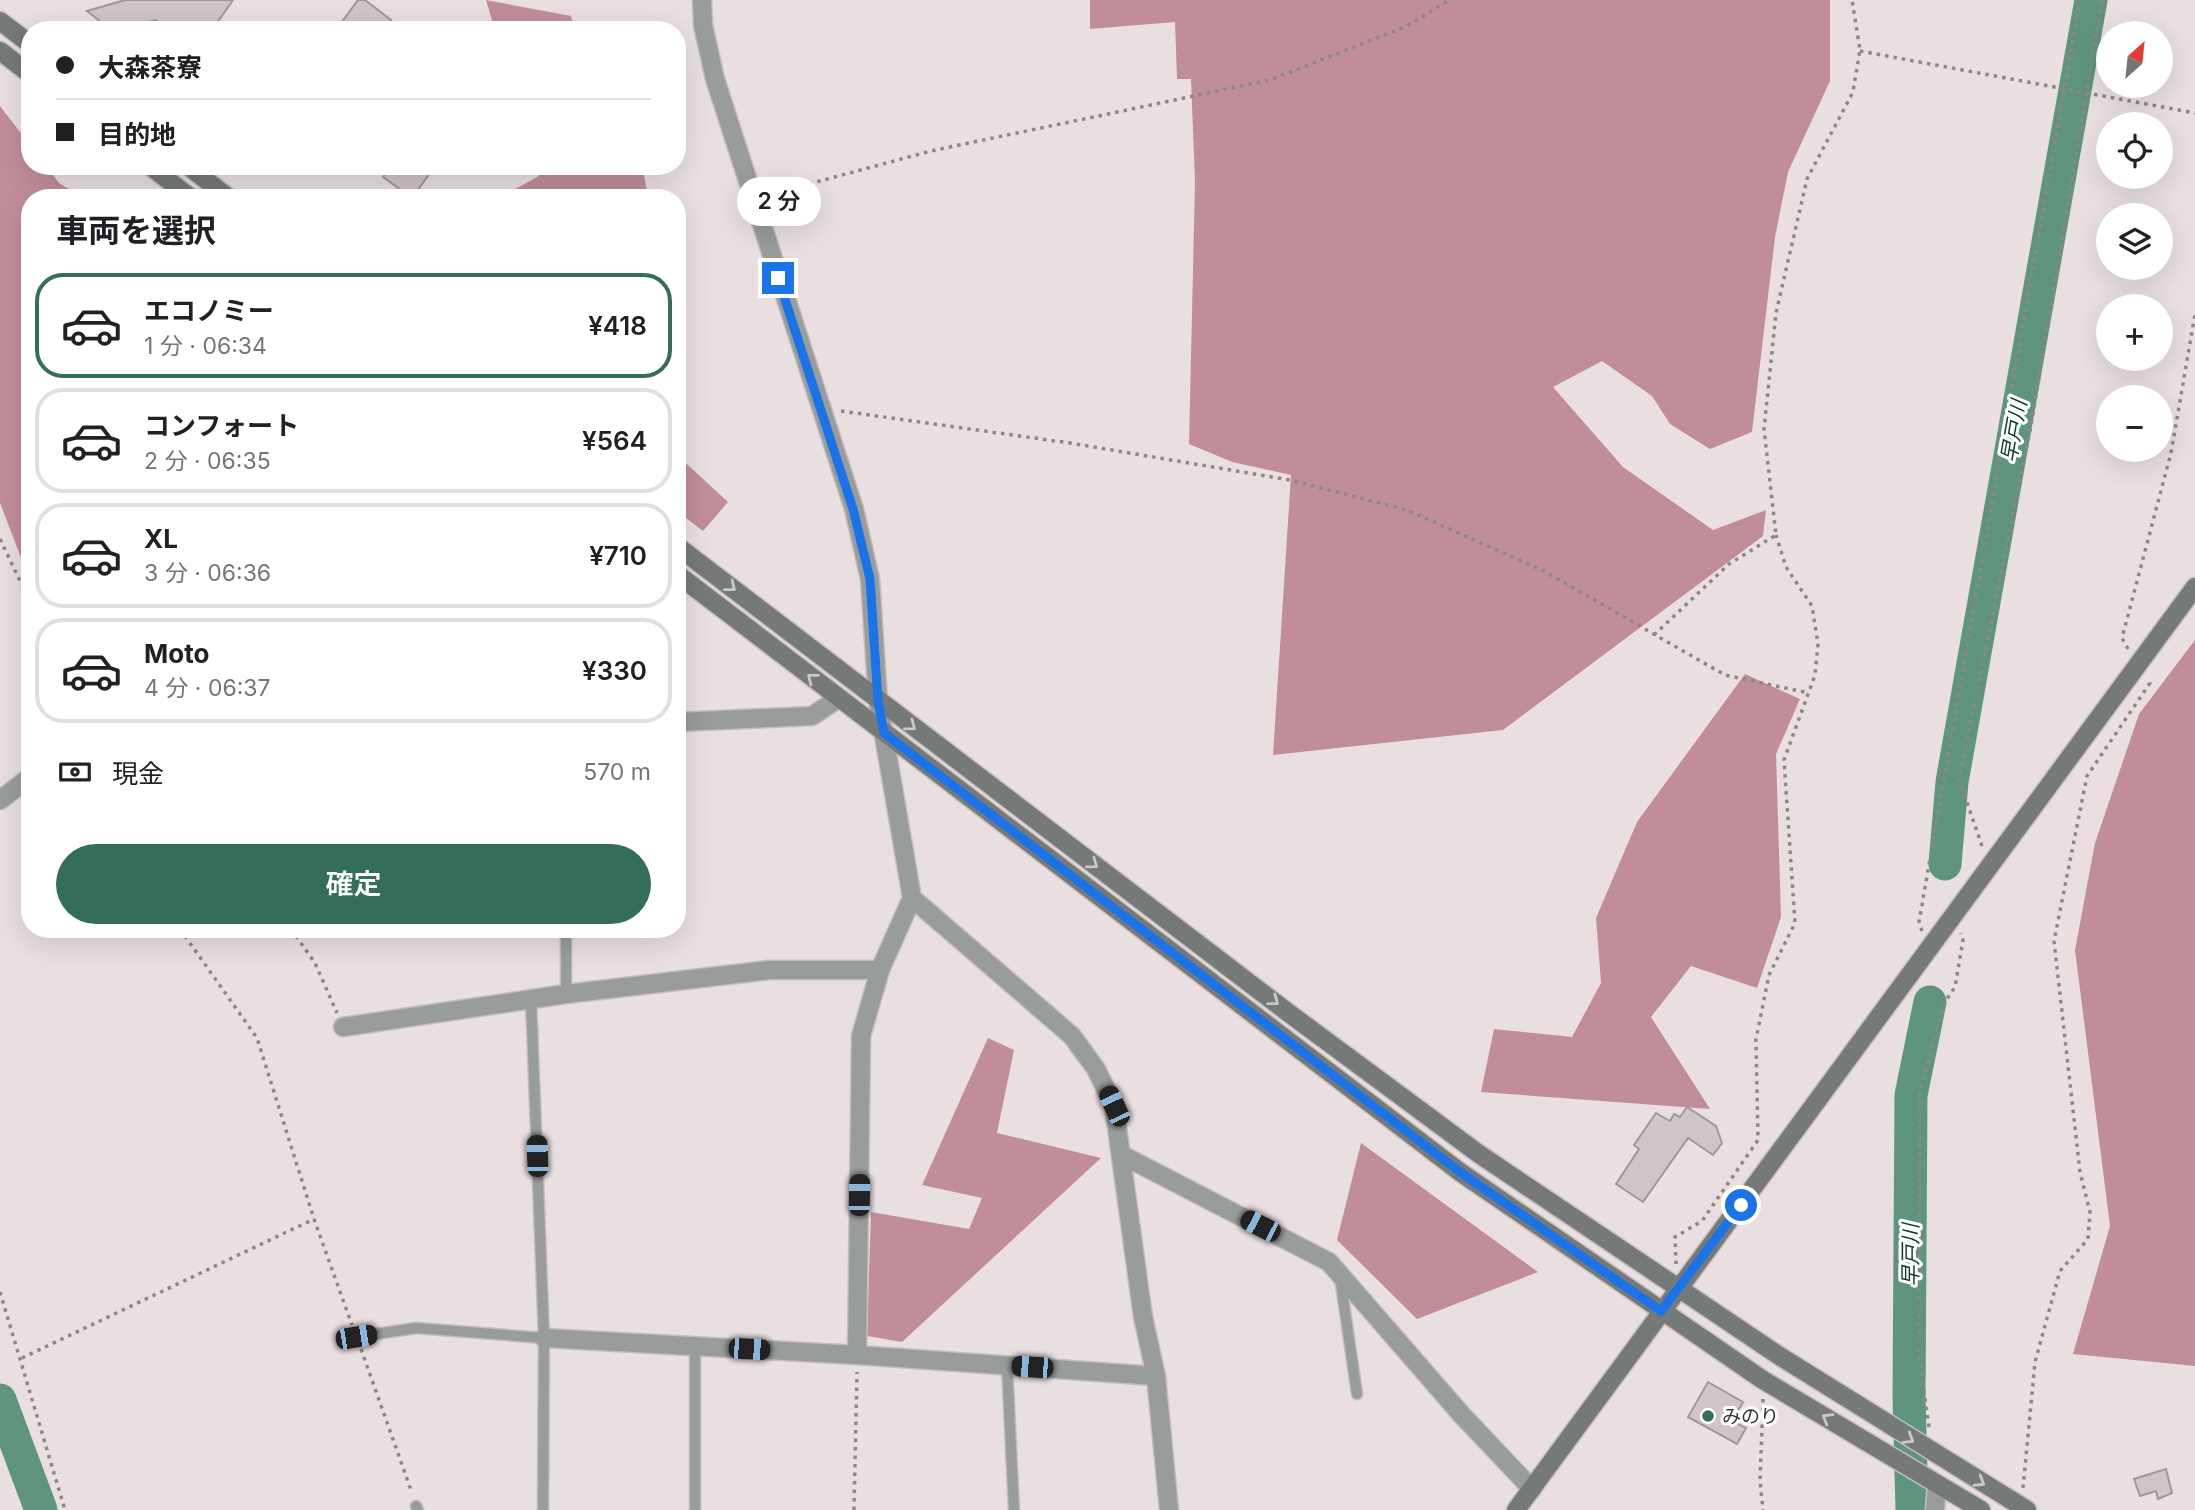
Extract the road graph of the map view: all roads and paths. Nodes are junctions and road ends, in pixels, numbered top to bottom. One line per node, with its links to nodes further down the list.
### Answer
1 (702, 0): 18 (street)
2 (1449, 0): 18 (path)
3 (1852, 0): 9 (path)
4 (2080, 0): 11 (path)
5 (2102, 0): 12 (path)
6 (0, 21): 7 (street)
7 (21, 37)
8 (0, 51): 10 (street)
9 (1860, 51): 11 (path); 21 (path)
10 (21, 67)
11 (2064, 89): 12 (path); 42 (path)
12 (2086, 94): 13 (path); 36 (path)
13 (2195, 113)
14 (162, 175): 16 (street)
15 (200, 175): 17 (street)
16 (179, 189)
17 (217, 189)
18 (754, 199): 20 (street)
19 (2195, 314): 28 (path)
20 (820, 408): 27 (path); 31 (street)
21 (1776, 535): 27 (path); 29 (path)
22 (0, 539): 25 (path)
23 (686, 552): 31 (street, one-way to 31)
24 (686, 580): 30 (street, one-way to 24)
25 (21, 582)
26 (2195, 587): 28 (street)
27 (1654, 635): 29 (path)
28 (2137, 666): 36 (street); 66 (path)
29 (1808, 693): 50 (path)
30 (839, 698): 32 (street); 33 (street)
31 (878, 701): 33 (street); 50 (street, one-way to 50)
32 (686, 722)
33 (884, 733): 37 (street); 52 (street)
34 (21, 785): 35 (street)
35 (0, 800)
36 (1989, 866): 38 (street)
37 (912, 898): 43 (street); 47 (street)
38 (1955, 914): 42 (street); 62 (path)
39 (186, 938): 48 (path)
40 (297, 938): 46 (path)
41 (566, 938): 44 (lane)
42 (1929, 949): 50 (street)
43 (880, 970): 44 (street); 56 (street)
44 (566, 994): 45 (street)
45 (531, 999): 46 (street); 54 (lane)
46 (343, 1027)
47 (1122, 1155): 49 (street); 59 (street)
48 (314, 1219): 53 (path); 57 (path)
49 (1342, 1273): 61 (lane); 64 (street)
50 (1678, 1290): 52 (street); 62 (street, one-way to 62)
51 (0, 1292): 57 (path)
52 (1661, 1311): 60 (street); 64 (street)
53 (356, 1337): 54 (lane); 65 (path)
54 (544, 1338): 55 (street); 68 (lane)
55 (695, 1346): 56 (street); 69 (lane)
56 (857, 1355): 58 (street); 70 (path)
57 (22, 1358): 67 (path)
58 (1007, 1365): 59 (street); 71 (lane)
59 (1156, 1376): 72 (street)
60 (1763, 1380): 63 (street, one-way to 60); 74 (path)
61 (1357, 1394)
62 (1932, 1453): 66 (street, one-way to 66)
63 (1937, 1483): 75 (street); 76 (street)
64 (1532, 1489): 73 (street)
65 (417, 1508)
66 (2024, 1508)
67 (65, 1510)
68 (542, 1510)
69 (695, 1510)
70 (854, 1510)
71 (1014, 1510)
72 (1169, 1510)
73 (1516, 1510)
74 (1763, 1510)
75 (1935, 1510)
76 (1981, 1510)

